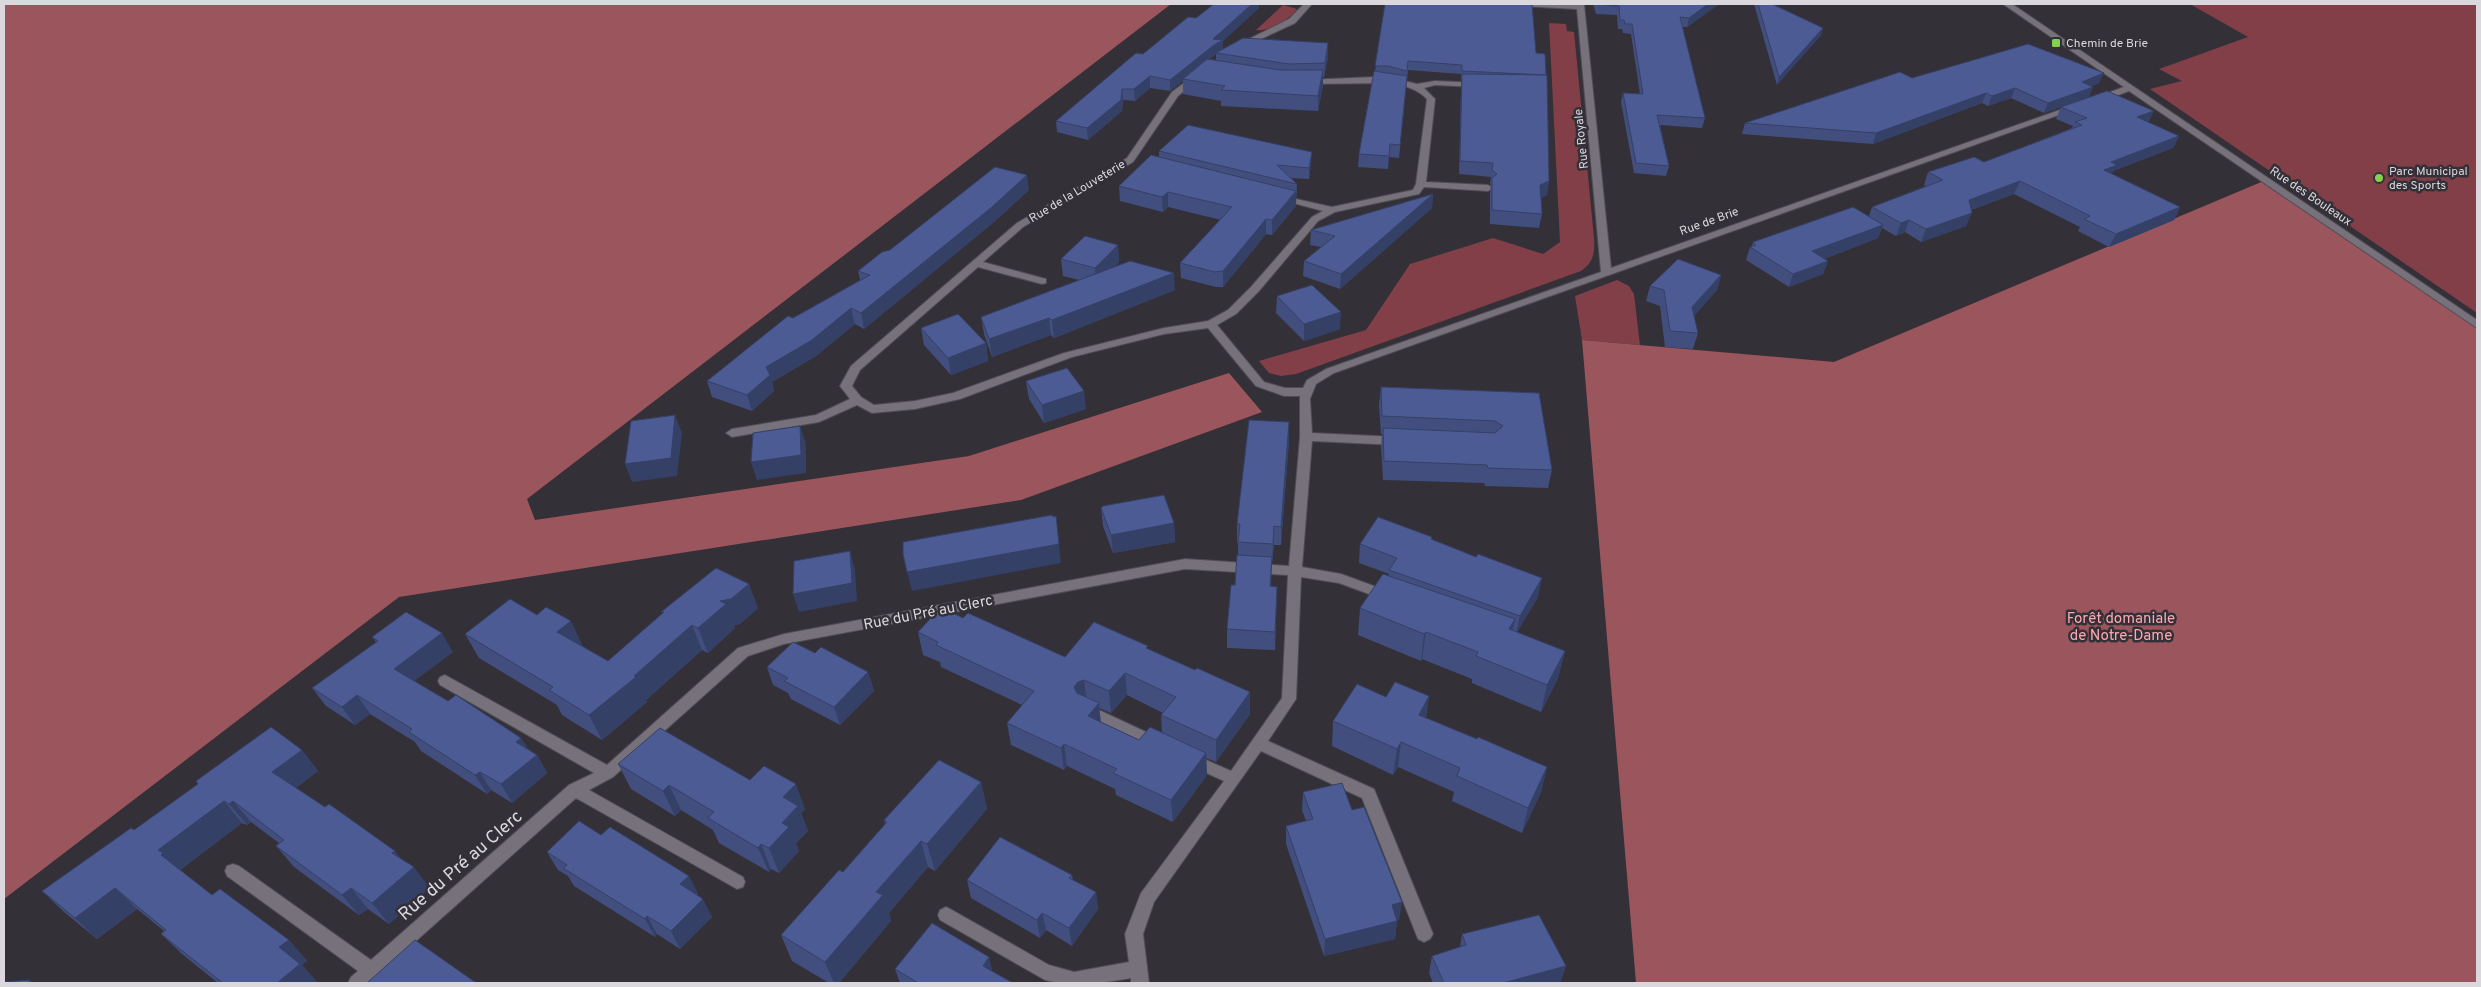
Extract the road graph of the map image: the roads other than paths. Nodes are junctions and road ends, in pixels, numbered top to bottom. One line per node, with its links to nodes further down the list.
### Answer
1 (1308, 4): 5 (street)
2 (1519, 4): 4 (street)
3 (2007, 4): 10 (street, Rue des Bouleaux)
4 (1580, 5): 16 (street, Rue Royale)
5 (1233, 50)
6 (1206, 68): 15 (street, Rue de la Louveterie)
7 (1299, 82): 9 (street)
8 (1484, 85): 9 (street)
9 (1419, 86): 11 (street)
10 (2130, 88): 16 (street, Rue de Brie); 19 (street, Rue des Bouleaux)
11 (1421, 184): 12 (street); 14 (street)
12 (1488, 188)
13 (1274, 196): 14 (street)
14 (1332, 210): 18 (street)
15 (976, 263): 17 (street); 21 (street, Rue de la Louveterie)
16 (1606, 272): 20 (street, Rue de Brie)
17 (1042, 281)
18 (1211, 324): 20 (street); 21 (street)
19 (2477, 326)
20 (1306, 392): 23 (street)
21 (857, 400): 22 (street)
22 (732, 433)
23 (1306, 437): 24 (street); 25 (street)
24 (1414, 442)
25 (1295, 571): 26 (street, Rue du Pré au Clerc); 29 (street); 30 (street, Rue du Pré au Clerc)
26 (1404, 602)
27 (445, 681): 30 (street)
28 (1086, 710): 31 (street)
29 (1258, 743): 31 (street); 36 (street)
30 (608, 774): 32 (street, Rue du Pré au Clerc)
31 (1234, 779): 38 (street)
32 (575, 790): 34 (street); 37 (street, Rue du Pré au Clerc)
33 (233, 872): 37 (street)
34 (737, 882)
35 (946, 915): 38 (street)
36 (1424, 934)
37 (371, 970): 39 (street, Rue du Pré au Clerc)
38 (1139, 976)
39 (357, 983)

